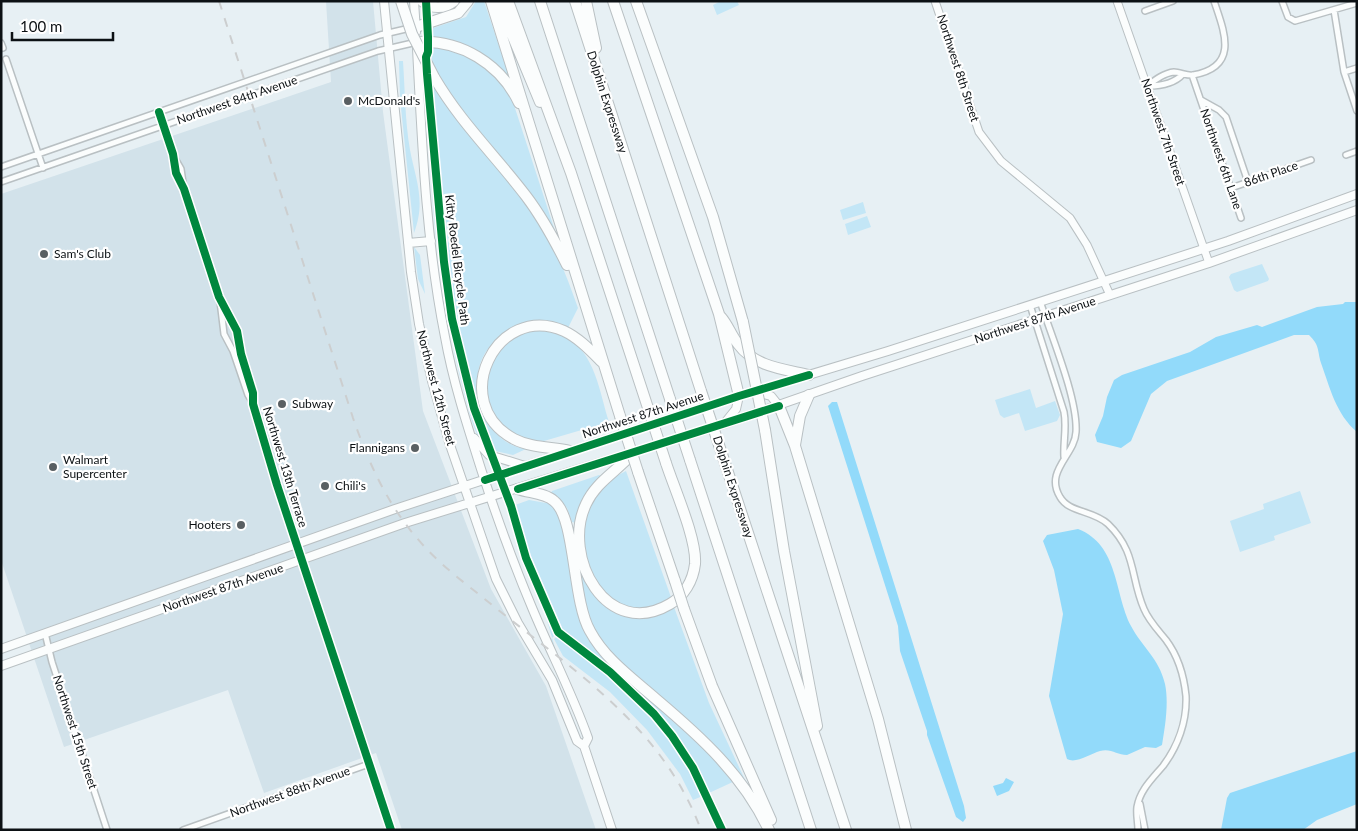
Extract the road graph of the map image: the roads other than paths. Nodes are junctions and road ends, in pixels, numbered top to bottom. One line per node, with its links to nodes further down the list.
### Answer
1 (384, 1): 25 (main road, Northwest 12th Street)
2 (402, 1): 58 (highway, bridge)
3 (414, 1): 24 (main road, Northwest 12th Street)
4 (422, 1): 5 (highway)
5 (454, 1)
6 (468, 1): 24 (highway)
7 (491, 1): 39 (highway)
8 (498, 1): 46 (highway)
9 (508, 1): 46 (highway)
10 (532, 1): 35 (highway)
11 (540, 1): 35 (highway)
12 (574, 1): 33 (highway, Dolphin Expressway)
13 (586, 1): 33 (highway)
14 (613, 1): 63 (highway)
15 (636, 1): 92 (highway, bridge)
16 (936, 1): 57 (street, Northwest 8th Street)
17 (1117, 1): 32 (street, Northwest 7th Street)
18 (1173, 1): 23 (street)
19 (1214, 1): 31 (street)
20 (1282, 1): 22 (street)
21 (1357, 3): 22 (street)
22 (1334, 10): 30 (street)
23 (1146, 11)
24 (416, 27): 25 (street, Northwest 84th Avenue); 26 (main road, Northwest 12th Street)
25 (387, 34): 27 (main road, Northwest 12th Street); 37 (street, Northwest 84th Avenue)
26 (417, 42): 27 (street, Northwest 84th Avenue); 39 (highway); 53 (main road, Northwest 12th Street)
27 (389, 48): 38 (street, Northwest 84th Avenue); 54 (main road, Northwest 12th Street)
28 (6, 59): 41 (street)
29 (1357, 68): 30 (street)
30 (1344, 72): 36 (street)
31 (1192, 75): 32 (street); 34 (street, Northwest 6th Lane)
32 (1147, 86): 55 (street, Northwest 7th Street)
33 (606, 98): 92 (highway, Dolphin Expressway, bridge)
34 (1201, 99): 48 (street, Northwest 6th Lane); 49 (street, Northwest 6th Lane)
35 (573, 103): 101 (highway, bridge)
36 (1357, 111)
37 (159, 112): 38 (street, Northwest 13th Terrace); 41 (street, Northwest 84th Avenue)
38 (163, 126): 45 (street, Northwest 84th Avenue); 60 (street, Northwest 13th Terrace)
39 (530, 127): 58 (highway)
40 (1357, 151): 42 (street)
41 (38, 154): 44 (street, Northwest 84th Avenue); 45 (street)
42 (1346, 155)
43 (1311, 160): 48 (street, 86th Place)
44 (1, 167)
45 (42, 168): 47 (street, Northwest 84th Avenue)
46 (571, 173): 77 (highway, bridge)
47 (1, 182)
48 (1248, 182): 49 (street, 86th Place)
49 (1231, 188): 52 (street, Northwest 6th Lane)
50 (1357, 194): 55 (main road, Northwest 87th Avenue)
51 (1357, 210): 56 (main road, Northwest 87th Avenue)
52 (1242, 218)
53 (431, 241): 54 (main road); 74 (main road, Northwest 12th Street)
54 (408, 243): 81 (main road, Northwest 12th Street)
55 (1203, 248): 56 (street, Northwest 7th Street); 57 (main road, Northwest 87th Avenue)
56 (1209, 263): 59 (main road, Northwest 87th Avenue)
57 (1103, 281): 59 (street, Northwest 8th Street); 61 (main road, Northwest 87th Avenue)
58 (578, 286): 66 (highway)
59 (1110, 295): 64 (main road, Northwest 87th Avenue)
60 (219, 297): 71 (street, Northwest 13th Terrace); 71 (street, Northwest 13th Terrace)
61 (1040, 301): 62 (main road, Northwest 87th Avenue); 64 (street)
62 (1030, 305): 65 (street); 67 (main road, Northwest 87th Avenue)
63 (719, 314): 67 (highway); 70 (highway)
64 (1045, 316): 65 (main road, Northwest 87th Avenue); 78 (street)
65 (1035, 320): 69 (main road, Northwest 87th Avenue); 78 (street)
66 (604, 364): 76 (highway); 100 (highway, bridge)
67 (808, 375): 68 (main road, Northwest 87th Avenue)
68 (754, 391): 70 (main road, Northwest 87th Avenue); 72 (main road)
69 (809, 395): 72 (main road, Northwest 87th Avenue); 75 (highway)
70 (739, 396): 73 (main road); 76 (main road, Northwest 87th Avenue)
71 (254, 404): 85 (street, Northwest 13th Terrace)
72 (779, 406): 73 (main road, Northwest 87th Avenue); 75 (highway)
73 (724, 424): 77 (main road, Northwest 87th Avenue)
74 (471, 434): 79 (main road); 80 (main road, Northwest 12th Street)
75 (795, 446): 103 (highway)
76 (570, 451): 79 (main road, Northwest 87th Avenue)
77 (632, 454): 82 (main road, Northwest 87th Avenue)
78 (1064, 457): 94 (street)
79 (525, 466): 80 (main road, Northwest 87th Avenue)
80 (485, 480): 81 (main road, Northwest 87th Avenue); 83 (main road, Northwest 12th Street)
81 (465, 486): 84 (main road, Northwest 12th Street); 85 (main road, Northwest 87th Avenue)
82 (518, 489): 83 (main road, Northwest 87th Avenue); 99 (highway)
83 (491, 497): 84 (main road, Northwest 87th Avenue); 91 (main road, Northwest 12th Street)
84 (471, 502): 86 (main road, Northwest 87th Avenue); 91 (main road, Northwest 12th Street)
85 (297, 544): 86 (street, Northwest 13th Terrace); 87 (main road, Northwest 87th Avenue)
86 (302, 560): 89 (main road, Northwest 87th Avenue); 93 (street, Northwest 13th Terrace)
87 (45, 633): 88 (main road, Northwest 87th Avenue); 89 (street, Northwest 15th Street)
88 (1, 649)
89 (50, 649): 90 (main road, Northwest 87th Avenue); 95 (street, Northwest 15th Street)
90 (1, 666)
91 (584, 746): 98 (main road, Northwest 12th Street)
92 (823, 762): 102 (highway, Dolphin Expressway)
93 (369, 764): 96 (street, Northwest 88th Avenue); 97 (street, Northwest 13th Terrace)
94 (1139, 801): 104 (street); 105 (street)
95 (107, 830)
96 (183, 830)
97 (391, 830)
98 (612, 830)
99 (769, 830)
100 (775, 830)
101 (811, 830)
102 (846, 830)
103 (906, 830)
104 (1138, 830)
105 (1145, 830)

